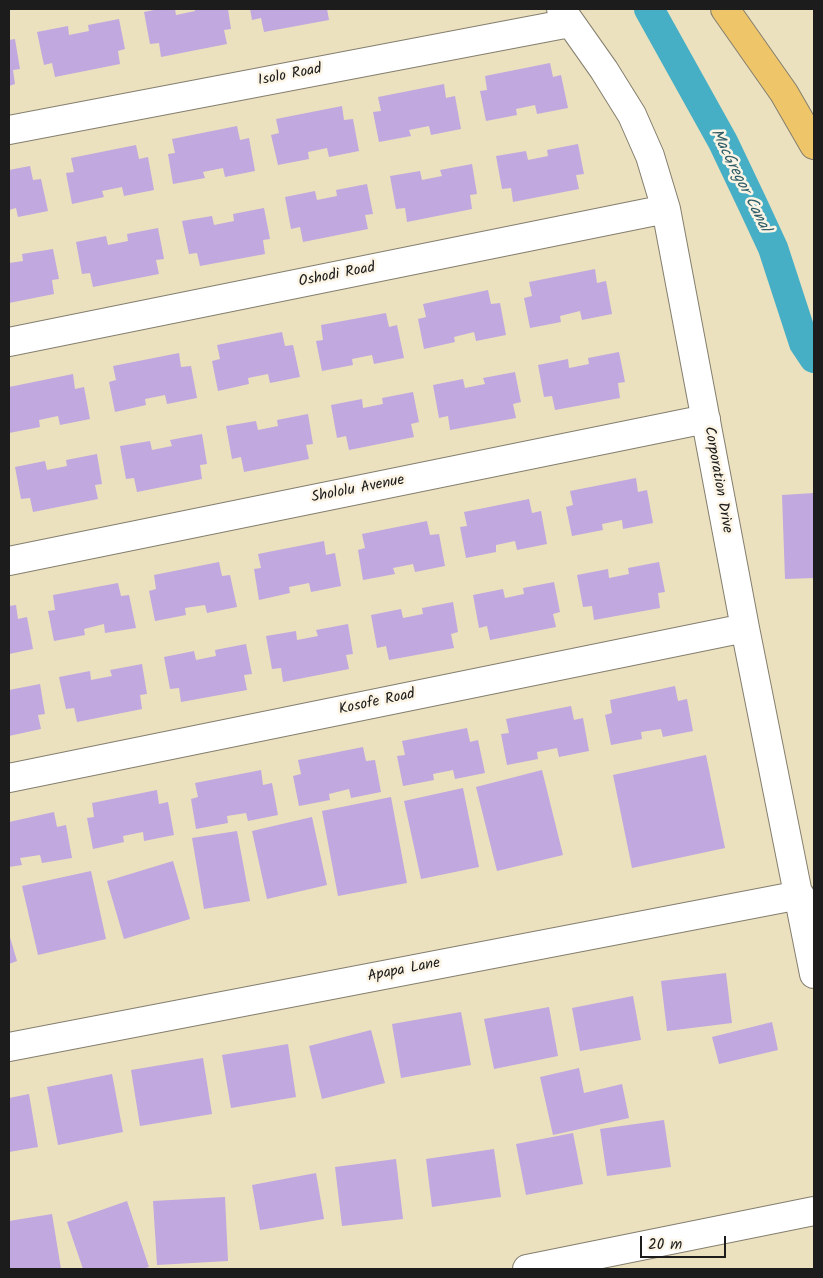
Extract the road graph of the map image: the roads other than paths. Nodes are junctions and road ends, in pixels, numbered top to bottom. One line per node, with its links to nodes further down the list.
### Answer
1 (725, 9): 4 (highway)
2 (566, 16): 3 (street, Isolo Road); 5 (street, Corporation Drive)
3 (9, 130)
4 (814, 145)
5 (666, 209): 6 (street, Oshodi Road); 7 (street, Corporation Drive)
6 (9, 342)
7 (706, 419): 8 (street, Shololu Avenue); 9 (street, Corporation Drive)
8 (9, 561)
9 (744, 628): 10 (street, Kosofe Road); 11 (street, Corporation Drive)
10 (9, 778)
11 (800, 895): 12 (street, Corporation Drive); 13 (street, Apapa Lane)
12 (814, 974)
13 (9, 1047)
14 (814, 1212): 15 (street)
15 (527, 1269)

